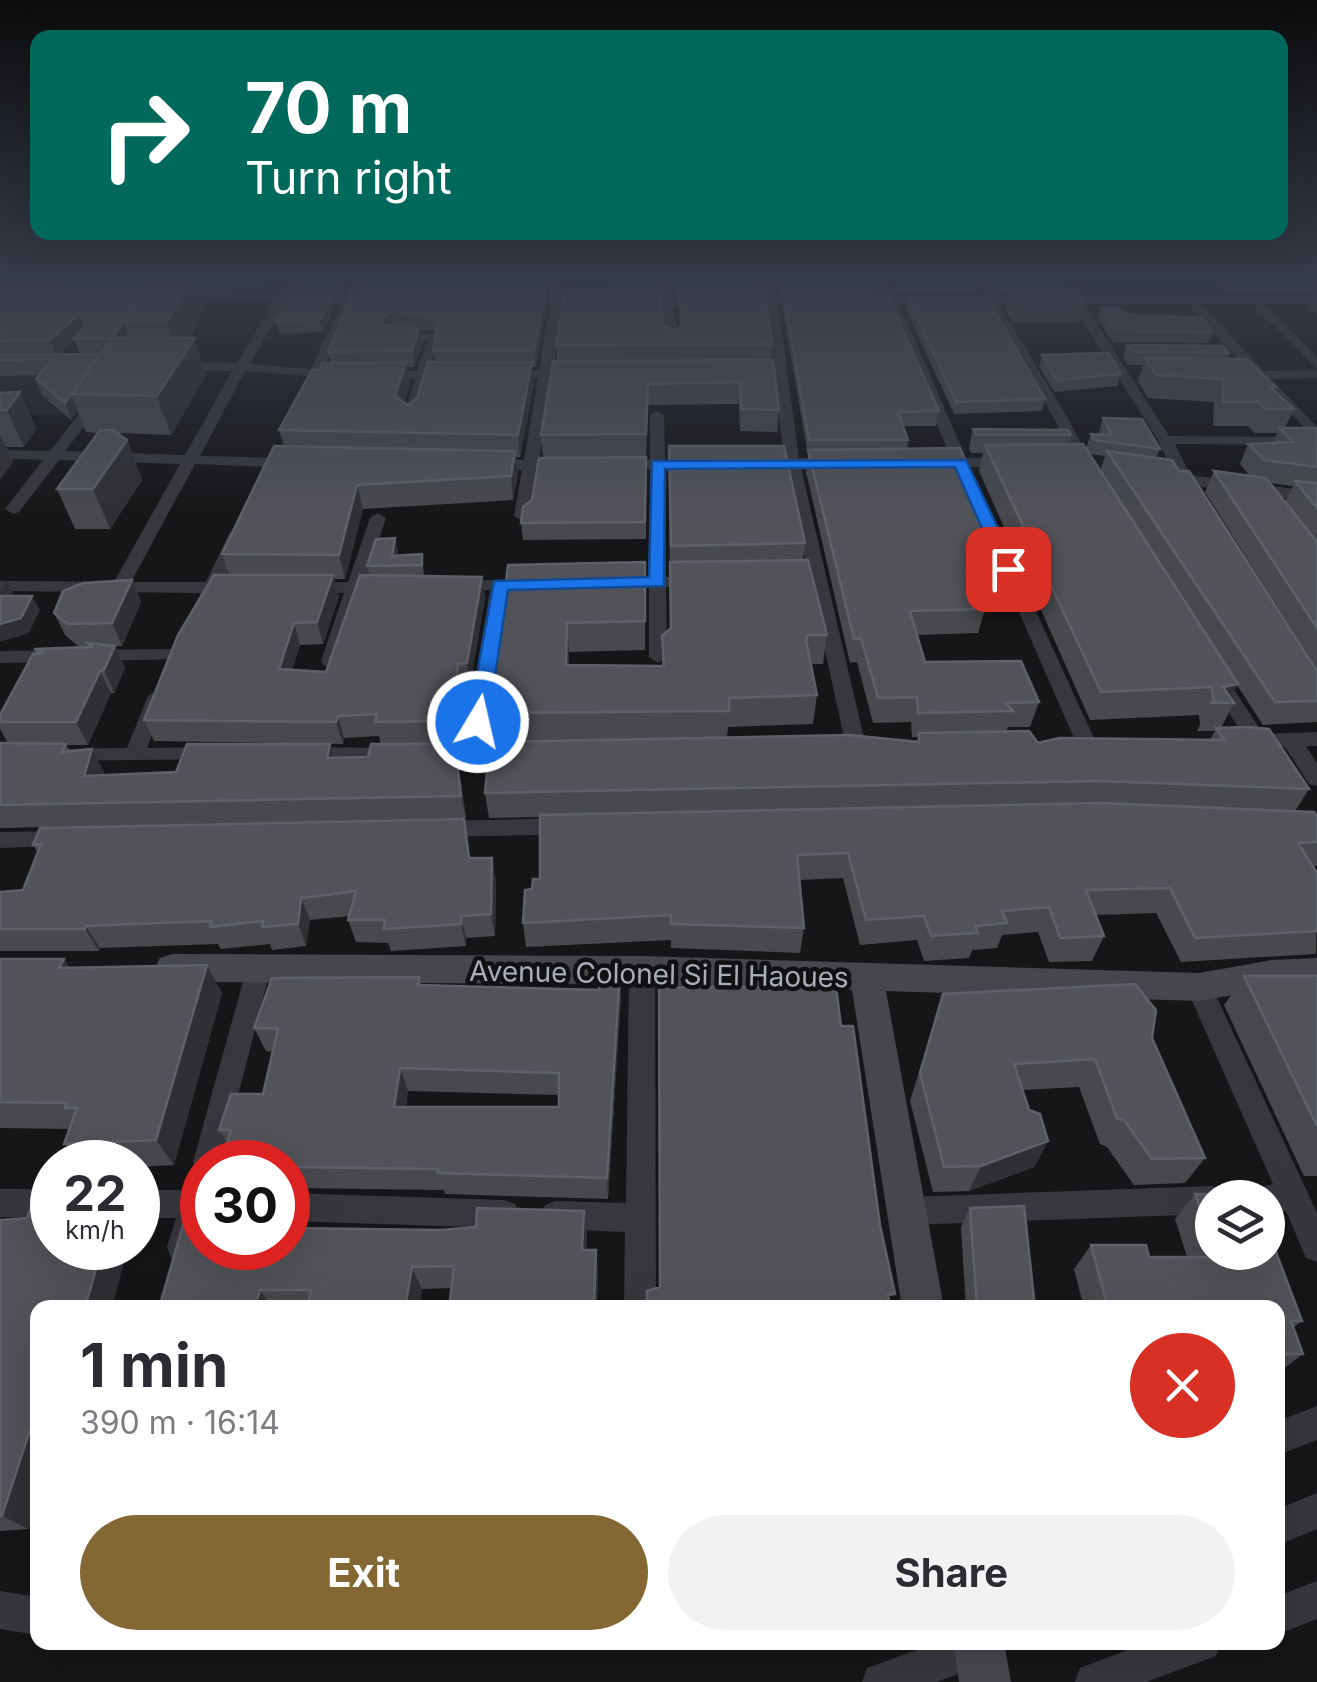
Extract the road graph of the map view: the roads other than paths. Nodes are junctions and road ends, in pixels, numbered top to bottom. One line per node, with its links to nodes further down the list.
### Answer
1 (247, 357): 11 (street)
2 (322, 357): 24 (street)
3 (428, 357): 21 (street)
4 (546, 357): 14 (street)
5 (781, 357): 17 (street)
6 (915, 357): 43 (street)
7 (1025, 357): 54 (street)
8 (1114, 357): 12 (street)
9 (1244, 357): 23 (street)
10 (160, 366): 11 (street)
11 (241, 367): 24 (street); 36 (street)
12 (1125, 373): 18 (street); 32 (street)
13 (483, 374): 14 (street)
14 (543, 374): 15 (street); 50 (street)
15 (599, 374)
16 (766, 374): 17 (street)
17 (784, 374): 40 (street)
18 (1144, 374)
19 (1220, 374): 23 (street)
20 (1317, 374): 23 (street)
21 (423, 375): 22 (street); 26 (street); 30 (street)
22 (463, 375)
23 (1258, 375): 31 (street)
24 (314, 376): 25 (street); 28 (street)
25 (351, 376)
26 (369, 376)
27 (111, 382): 35 (street)
28 (305, 393)
29 (657, 415): 44 (street)
30 (410, 419)
31 (1317, 439): 32 (street)
32 (1165, 440): 52 (street)
33 (278, 445): 37 (street)
34 (0, 454): 35 (street)
35 (59, 454): 36 (street); 58 (street)
36 (194, 458): 37 (street); 69 (street)
37 (268, 462): 39 (street); 53 (street)
38 (1030, 462): 43 (street)
39 (306, 463)
40 (792, 463): 41 (street); 46 (street); 63 (street)
41 (848, 463)
42 (923, 463): 43 (street)
43 (961, 463): 56 (street)
44 (657, 464): 45 (street); 49 (street); 66 (street)
45 (715, 464)
46 (734, 464)
47 (473, 465): 50 (street)
48 (584, 465): 50 (street)
49 (602, 465)
50 (529, 466): 60 (street)
51 (1153, 472): 52 (street)
52 (1182, 476): 55 (street); 57 (street)
53 (260, 480)
54 (1099, 492)
55 (1317, 497)
56 (977, 498)
57 (1201, 508)
58 (13, 509)
59 (244, 516): 72 (street)
60 (522, 516)
61 (378, 518): 75 (street)
62 (992, 534): 85 (street)
63 (815, 579): 64 (street); 86 (street)
64 (795, 580)
65 (717, 581): 66 (street)
66 (658, 582): 67 (street); 78 (street)
67 (599, 583)
68 (559, 584): 70 (street)
69 (122, 585): 71 (street); 72 (street)
70 (500, 585): 75 (street); 92 (street)
71 (0, 586)
72 (213, 588): 73 (street); 76 (street)
73 (253, 588)
74 (293, 588): 75 (street)
75 (353, 588): 79 (street)
76 (194, 622)
77 (0, 657): 87 (street)
78 (658, 657)
79 (330, 661)
80 (1214, 674): 83 (street)
81 (1317, 739): 82 (street)
82 (1291, 740): 83 (street); 93 (street)
83 (1257, 741): 84 (street)
84 (1220, 742)
85 (1088, 745)
86 (858, 751)
87 (135, 753): 88 (street); 91 (street)
88 (233, 754)
89 (273, 754): 92 (street)
90 (530, 755): 92 (street)
91 (34, 756)
92 (473, 756)
93 (1317, 779)
94 (587, 826): 95 (street)
95 (414, 830)
96 (96, 839): 97 (street)
97 (0, 840)
98 (259, 967): 99 (street, Avenue Colonel Si El Haoues); 100 (street, Avenue Colonel Si El Haoues); 104 (street)
99 (140, 968)
100 (642, 970): 102 (street, Avenue Colonel Si El Haoues); 112 (street)
101 (1317, 972): 103 (street, Avenue Colonel Si El Haoues)
102 (867, 979): 103 (street, Avenue Colonel Si El Haoues); 111 (street)
103 (1199, 988): 105 (street)
104 (213, 1140)
105 (1274, 1180)
106 (1195, 1201): 111 (street)
107 (0, 1203): 108 (street)
108 (30, 1203)
109 (1285, 1203): 113 (street)
110 (310, 1208): 112 (street)
111 (907, 1211): 117 (street)
112 (642, 1218): 116 (street)
113 (1316, 1240)
114 (180, 1255): 115 (street)
115 (174, 1273)
116 (640, 1300)
117 (922, 1300)
118 (1317, 1423): 119 (street)
119 (1285, 1435)
120 (1317, 1511): 121 (street)
121 (1285, 1524)
122 (1317, 1600): 124 (street)
123 (0, 1610): 125 (street)
124 (1285, 1612)
125 (30, 1615)
126 (1180, 1650): 129 (street)
127 (984, 1654): 128 (street)
128 (880, 1682)
129 (1094, 1682)

